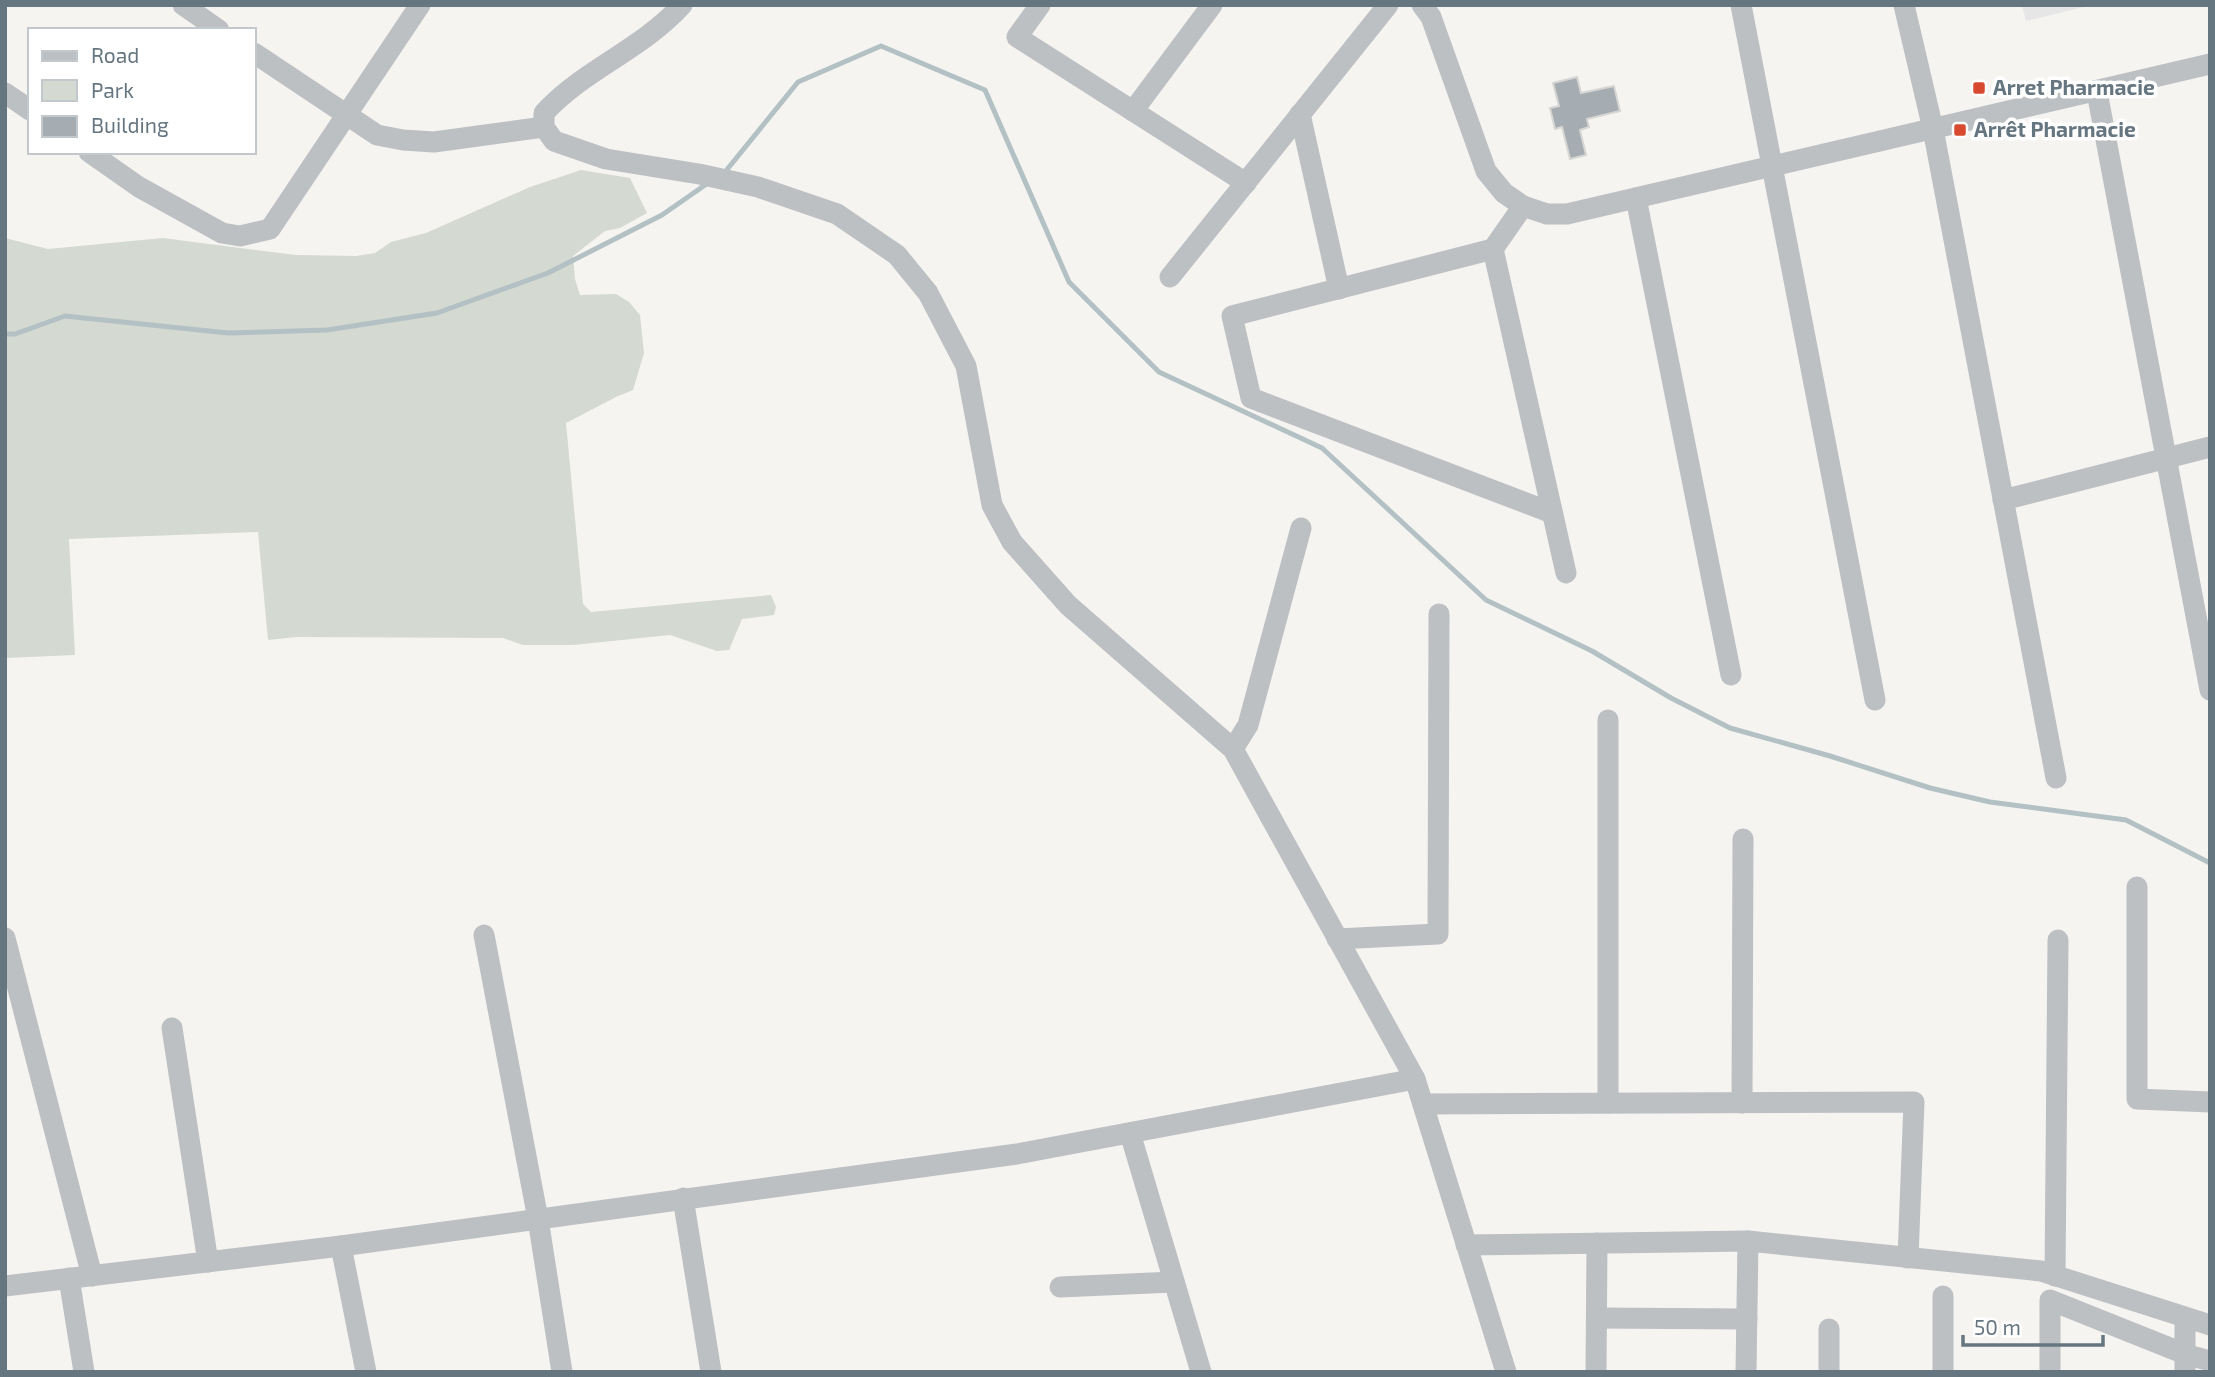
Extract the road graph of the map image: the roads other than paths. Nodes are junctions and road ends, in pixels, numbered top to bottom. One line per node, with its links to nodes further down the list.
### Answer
1 (420, 5): 18 (street)
2 (682, 5): 19 (street)
3 (1040, 5): 16 (street)
4 (1212, 5): 16 (street)
5 (1388, 5): 17 (street)
6 (1422, 5): 25 (street)
7 (1741, 5): 22 (street)
8 (1905, 5): 20 (street)
9 (195, 9): 10 (street)
10 (217, 28)
11 (256, 54): 18 (street)
12 (2210, 64): 13 (street)
13 (2097, 92): 20 (street); 30 (street)
14 (5, 93): 15 (street)
15 (28, 109)
16 (1133, 111): 23 (street)
17 (1300, 114): 23 (street); 28 (street)
18 (346, 116): 19 (street); 21 (street)
19 (544, 127): 40 (street)
20 (1933, 130): 22 (street); 31 (street)
21 (92, 154)
22 (1771, 166): 24 (street); 38 (street)
23 (1246, 183): 27 (street)
24 (1636, 198): 25 (street); 36 (street)
25 (1523, 206): 26 (street)
26 (1493, 249): 28 (street); 32 (street)
27 (1170, 277)
28 (1339, 289): 32 (street)
29 (2210, 447): 30 (street)
30 (2166, 458): 31 (street); 37 (street)
31 (2003, 500): 41 (street)
32 (1552, 513): 34 (street)
33 (1301, 528): 40 (street)
34 (1566, 573)
35 (1439, 614): 46 (street)
36 (1731, 675)
37 (2210, 690)
38 (1875, 700)
39 (1608, 720): 52 (street)
40 (1233, 748): 46 (street)
41 (2056, 778)
42 (1743, 839): 50 (street)
43 (2137, 887): 51 (street)
44 (484, 935): 56 (street)
45 (5, 937): 63 (street)
46 (1337, 939): 49 (street)
47 (2058, 940): 64 (street)
48 (172, 1028): 62 (street)
49 (1415, 1079): 53 (street); 54 (street)
50 (1742, 1102): 52 (street); 61 (street)
51 (2210, 1102)
52 (1608, 1103): 53 (street)
53 (1423, 1104): 59 (street)
54 (1130, 1133): 55 (street); 66 (street)
55 (684, 1198): 56 (street); 80 (street)
56 (538, 1219): 60 (street); 79 (street)
57 (1748, 1241): 58 (street); 61 (street); 72 (street)
58 (1597, 1243): 59 (street); 70 (street)
59 (1466, 1245): 82 (street)
60 (341, 1246): 62 (street); 78 (street)
61 (1908, 1258): 64 (street)
62 (208, 1262): 63 (street)
63 (92, 1276): 65 (street)
64 (2055, 1276): 71 (street)
65 (69, 1278): 67 (street); 77 (street)
66 (1174, 1282): 68 (street); 81 (street)
67 (5, 1286)
68 (1060, 1287)
69 (1943, 1296): 86 (street)
70 (1597, 1318): 72 (street); 83 (street)
71 (2185, 1318): 73 (street); 76 (street)
72 (1747, 1319): 84 (street)
73 (2210, 1325)
74 (1829, 1329): 85 (street)
75 (2210, 1361): 76 (street)
76 (2185, 1363): 87 (street)
77 (84, 1372)
78 (366, 1372)
79 (562, 1372)
80 (711, 1372)
81 (1201, 1372)
82 (1506, 1372)
83 (1596, 1372)
84 (1746, 1372)
85 (1829, 1372)
86 (1943, 1372)
87 (2050, 1372)

